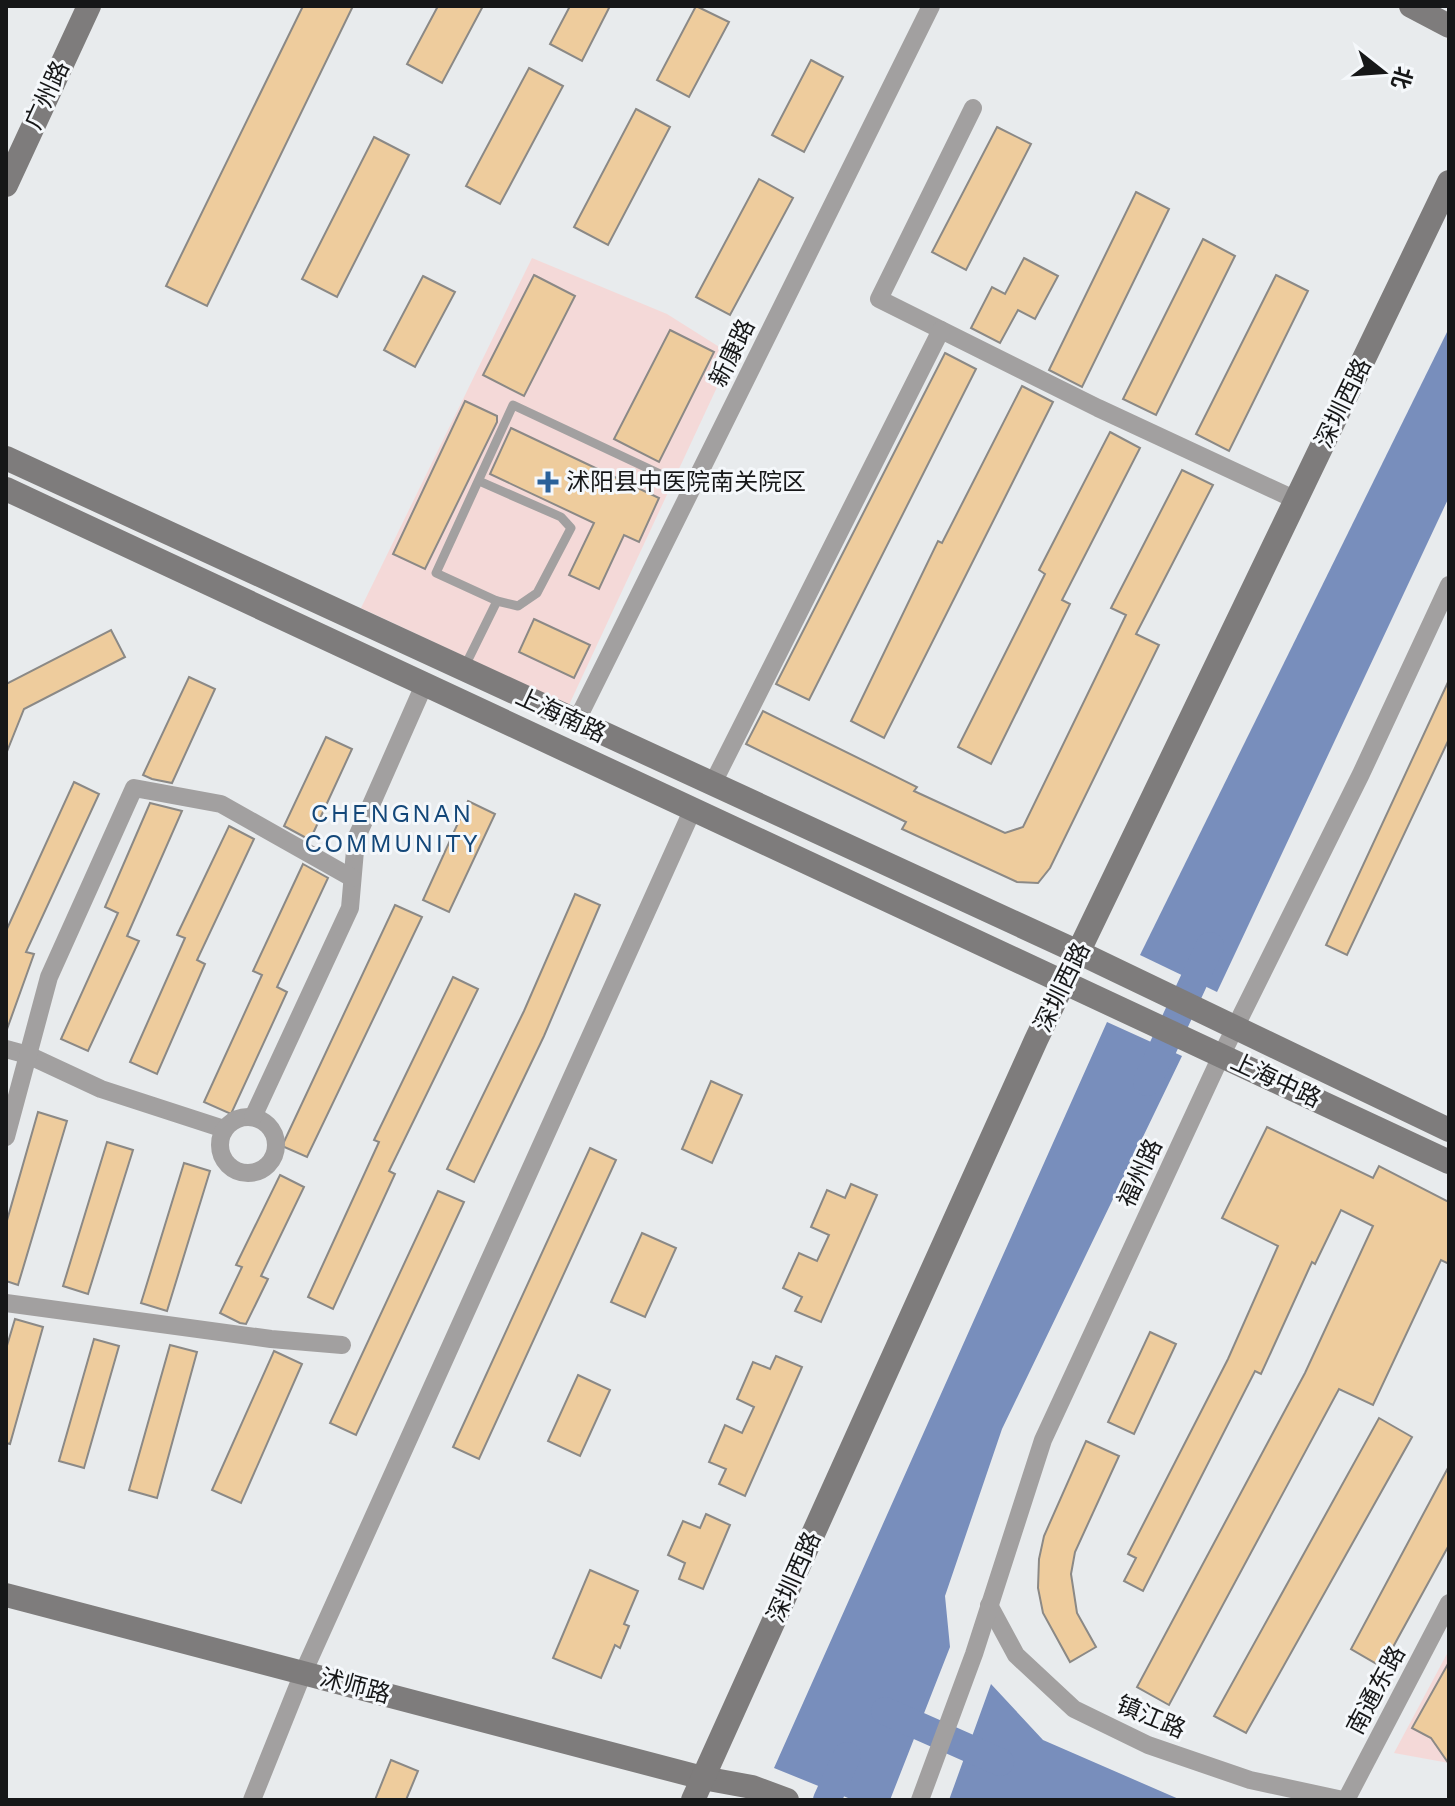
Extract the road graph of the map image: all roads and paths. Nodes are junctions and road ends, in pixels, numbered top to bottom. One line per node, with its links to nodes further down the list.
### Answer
1 (89, 6): 7 (main road, 广州路)
2 (931, 6): 12 (street, 新康路)
3 (1411, 6): 4 (main road)
4 (1449, 26)
5 (973, 108): 8 (street)
6 (1449, 182): 13 (main road, 深圳西路)
7 (6, 185)
8 (941, 330): 13 (street); 19 (street)
9 (6, 458): 16 (main road, 上海南路)
10 (479, 481): 12 (lane); 15 (lane); 15 (lane)
11 (6, 489): 17 (main road, 上海南路)
12 (692, 489): 18 (street, 新康路)
13 (1296, 500): 22 (main road, 深圳西路)
14 (1449, 585): 26 (street, 福州路)
15 (497, 601): 16 (lane)
16 (463, 670): 18 (main road, 上海南路)
17 (424, 685): 20 (main road, 上海南路); 21 (street)
18 (576, 722): 19 (main road, 上海南路)
19 (712, 785): 22 (main road, 上海南路)
20 (692, 811): 24 (main road, 上海南路); 40 (street)
21 (352, 878): 29 (street); 30 (street)
22 (1078, 952): 23 (main road, 上海南路); 24 (main road, 深圳西路)
23 (1117, 970): 26 (main road, 上海中路)
24 (1064, 981): 25 (main road, 上海南路); 41 (main road, 深圳西路)
25 (1103, 1000): 28 (main road, 上海中路)
26 (1230, 1022): 28 (street, 福州路); 32 (main road, 上海中路)
27 (6, 1049): 29 (street)
28 (1215, 1051): 34 (main road, 上海中路); 39 (street, 福州路)
29 (28, 1055): 31 (street); 33 (street)
30 (253, 1117): 31 (street); 31 (street)
31 (224, 1129)
32 (1449, 1130)
33 (6, 1137)
34 (1449, 1162)
35 (6, 1303): 36 (street)
36 (342, 1345)
37 (6, 1595): 40 (main road, 沭师路)
38 (1449, 1603): 45 (street, 南通东路)
39 (989, 1605): 44 (street, 福州路); 45 (street, 镇江路)
40 (303, 1673): 41 (main road, 沭师路); 42 (street)
41 (698, 1789): 43 (main road, 沭师路)
42 (252, 1800)
43 (787, 1800)
44 (920, 1800)
45 (1345, 1800)

